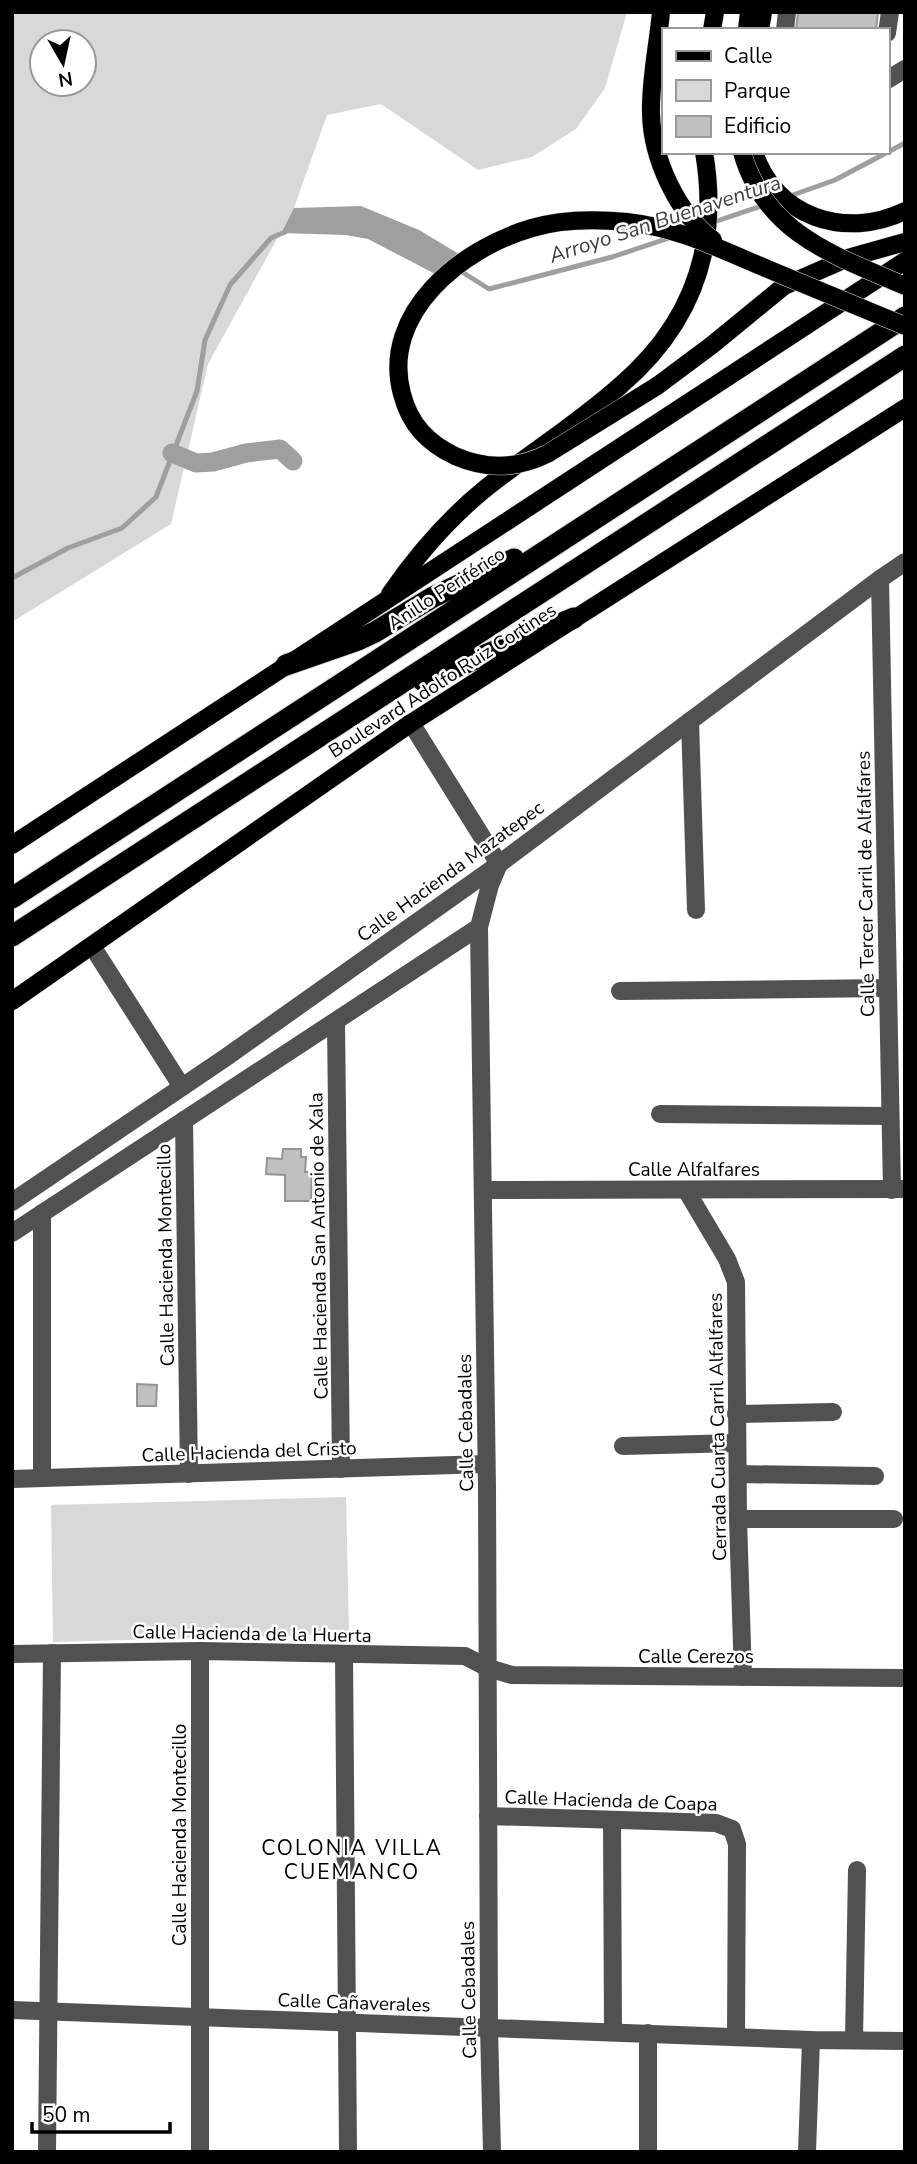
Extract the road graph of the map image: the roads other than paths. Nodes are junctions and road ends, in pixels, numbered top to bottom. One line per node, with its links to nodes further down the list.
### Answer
1 (661, 12): 9 (main road, bridge)
2 (905, 69): 3 (street)
3 (889, 79)
4 (704, 154): 20 (main road, bridge)
5 (743, 154): 12 (main road, bridge)
6 (755, 154): 7 (main road)
7 (905, 211)
8 (905, 243): 11 (main road)
9 (733, 254): 11 (main road, bridge); 11 (main road, bridge)
10 (905, 261): 20 (main road)
11 (794, 280): 14 (main road, bridge)
12 (905, 286)
13 (905, 317): 17 (highway, Anillo Periférico)
14 (905, 326)
15 (905, 356): 23 (highway)
16 (905, 408): 21 (main road, Boulevard Adolfo Ruiz Cortines)
17 (561, 540): 22 (highway); 28 (highway, Anillo Periférico)
18 (905, 562): 19 (street, Calle Hacienda Mazatepec)
19 (880, 579): 24 (street, Calle Hacienda Mazatepec); 33 (street, Calle Tercer Carril de Alfalfares)
20 (386, 599): 22 (main road)
21 (574, 618): 23 (highway); 25 (main road, Boulevard Adolfo Ruiz Cortines)
22 (286, 665): 26 (main road)
23 (376, 701): 31 (highway)
24 (690, 721): 27 (street, Calle Hacienda Mazatepec); 29 (street)
25 (411, 723): 27 (street); 32 (main road, Boulevard Adolfo Ruiz Cortines)
26 (12, 845)
27 (499, 864): 30 (street, Calle Cebadales); 37 (street, Calle Hacienda Mazatepec)
28 (12, 898)
29 (696, 910)
30 (479, 927): 36 (street); 45 (street, Calle Cebadales)
31 (12, 936)
32 (92, 946): 35 (main road, Boulevard Adolfo Ruiz Cortines); 39 (street)
33 (888, 988): 34 (street); 41 (street, Calle Tercer Carril de Alfalfares)
34 (620, 991)
35 (12, 1001)
36 (336, 1022): 38 (street); 54 (street, Calle Hacienda San Antonio de Xala)
37 (225, 1058): 38 (street); 39 (street, Calle Hacienda Mazatepec)
38 (243, 1082): 42 (street)
39 (182, 1087): 46 (street, Calle Hacienda Mazatepec)
40 (660, 1114): 41 (street)
41 (890, 1116): 44 (street, Calle Tercer Carril de Alfalfares)
42 (184, 1120): 47 (street); 55 (street, Calle Hacienda Montecillo)
43 (686, 1190): 44 (street, Calle Alfalfares); 45 (street, Calle Alfalfares); 50 (street, Cerrada Cuarta Carril Alfalfares)
44 (898, 1190)
45 (483, 1191): 53 (street, Calle Cebadales)
46 (12, 1202)
47 (42, 1213): 48 (street); 58 (street)
48 (12, 1233)
49 (833, 1412): 50 (street)
50 (736, 1414): 51 (street, Cerrada Cuarta Carril Alfalfares)
51 (737, 1443): 52 (street); 56 (street, Cerrada Cuarta Carril Alfalfares)
52 (623, 1446)
53 (486, 1464): 54 (street, Calle Hacienda del Cristo); 66 (street, Calle Cebadales)
54 (341, 1469): 55 (street, Calle Hacienda del Cristo)
55 (189, 1474): 58 (street, Calle Hacienda del Cristo)
56 (738, 1474): 57 (street); 60 (street, Cerrada Cuarta Carril Alfalfares)
57 (875, 1476)
58 (42, 1478): 59 (street, Calle Hacienda del Cristo)
59 (12, 1479)
60 (738, 1519): 61 (street); 67 (street, Cerrada Cuarta Carril Alfalfares)
61 (894, 1519)
62 (200, 1651): 63 (street, Calle Hacienda de la Huerta); 65 (street, Calle Hacienda de la Huerta); 74 (street, Calle Hacienda Montecillo)
63 (52, 1653): 64 (street, Calle Hacienda de la Huerta); 73 (street)
64 (12, 1654)
65 (344, 1655): 66 (street, Calle Hacienda de la Huerta); 75 (street)
66 (488, 1668): 67 (street, Calle Cerezos); 69 (street, Calle Cebadales)
67 (743, 1677): 68 (street, Calle Cerezos)
68 (905, 1678)
69 (488, 1816): 70 (street, Calle Hacienda de Coapa); 76 (street, Calle Cebadales)
70 (612, 1820): 77 (street); 79 (street, Calle Hacienda de Coapa)
71 (857, 1870): 81 (street)
72 (12, 2010): 73 (street, Calle Cañaverales)
73 (48, 2012): 74 (street, Calle Cañaverales); 83 (street)
74 (199, 2018): 75 (street, Calle Cañaverales); 84 (street, Calle Hacienda Montecillo)
75 (346, 2024): 76 (street, Calle Cañaverales); 85 (street)
76 (489, 2027): 77 (street, Calle Cañaverales); 86 (street, Calle Cebadales)
77 (613, 2031): 78 (street, Calle Cañaverales)
78 (648, 2033): 79 (street, Calle Cañaverales); 87 (street)
79 (736, 2035): 80 (street, Calle Cañaverales)
80 (811, 2039): 81 (street, Calle Cañaverales); 88 (street)
81 (854, 2040): 82 (street, Calle Cañaverales)
82 (905, 2040)
83 (47, 2152)
84 (200, 2152)
85 (348, 2152)
86 (492, 2152)
87 (648, 2152)
88 (807, 2152)

